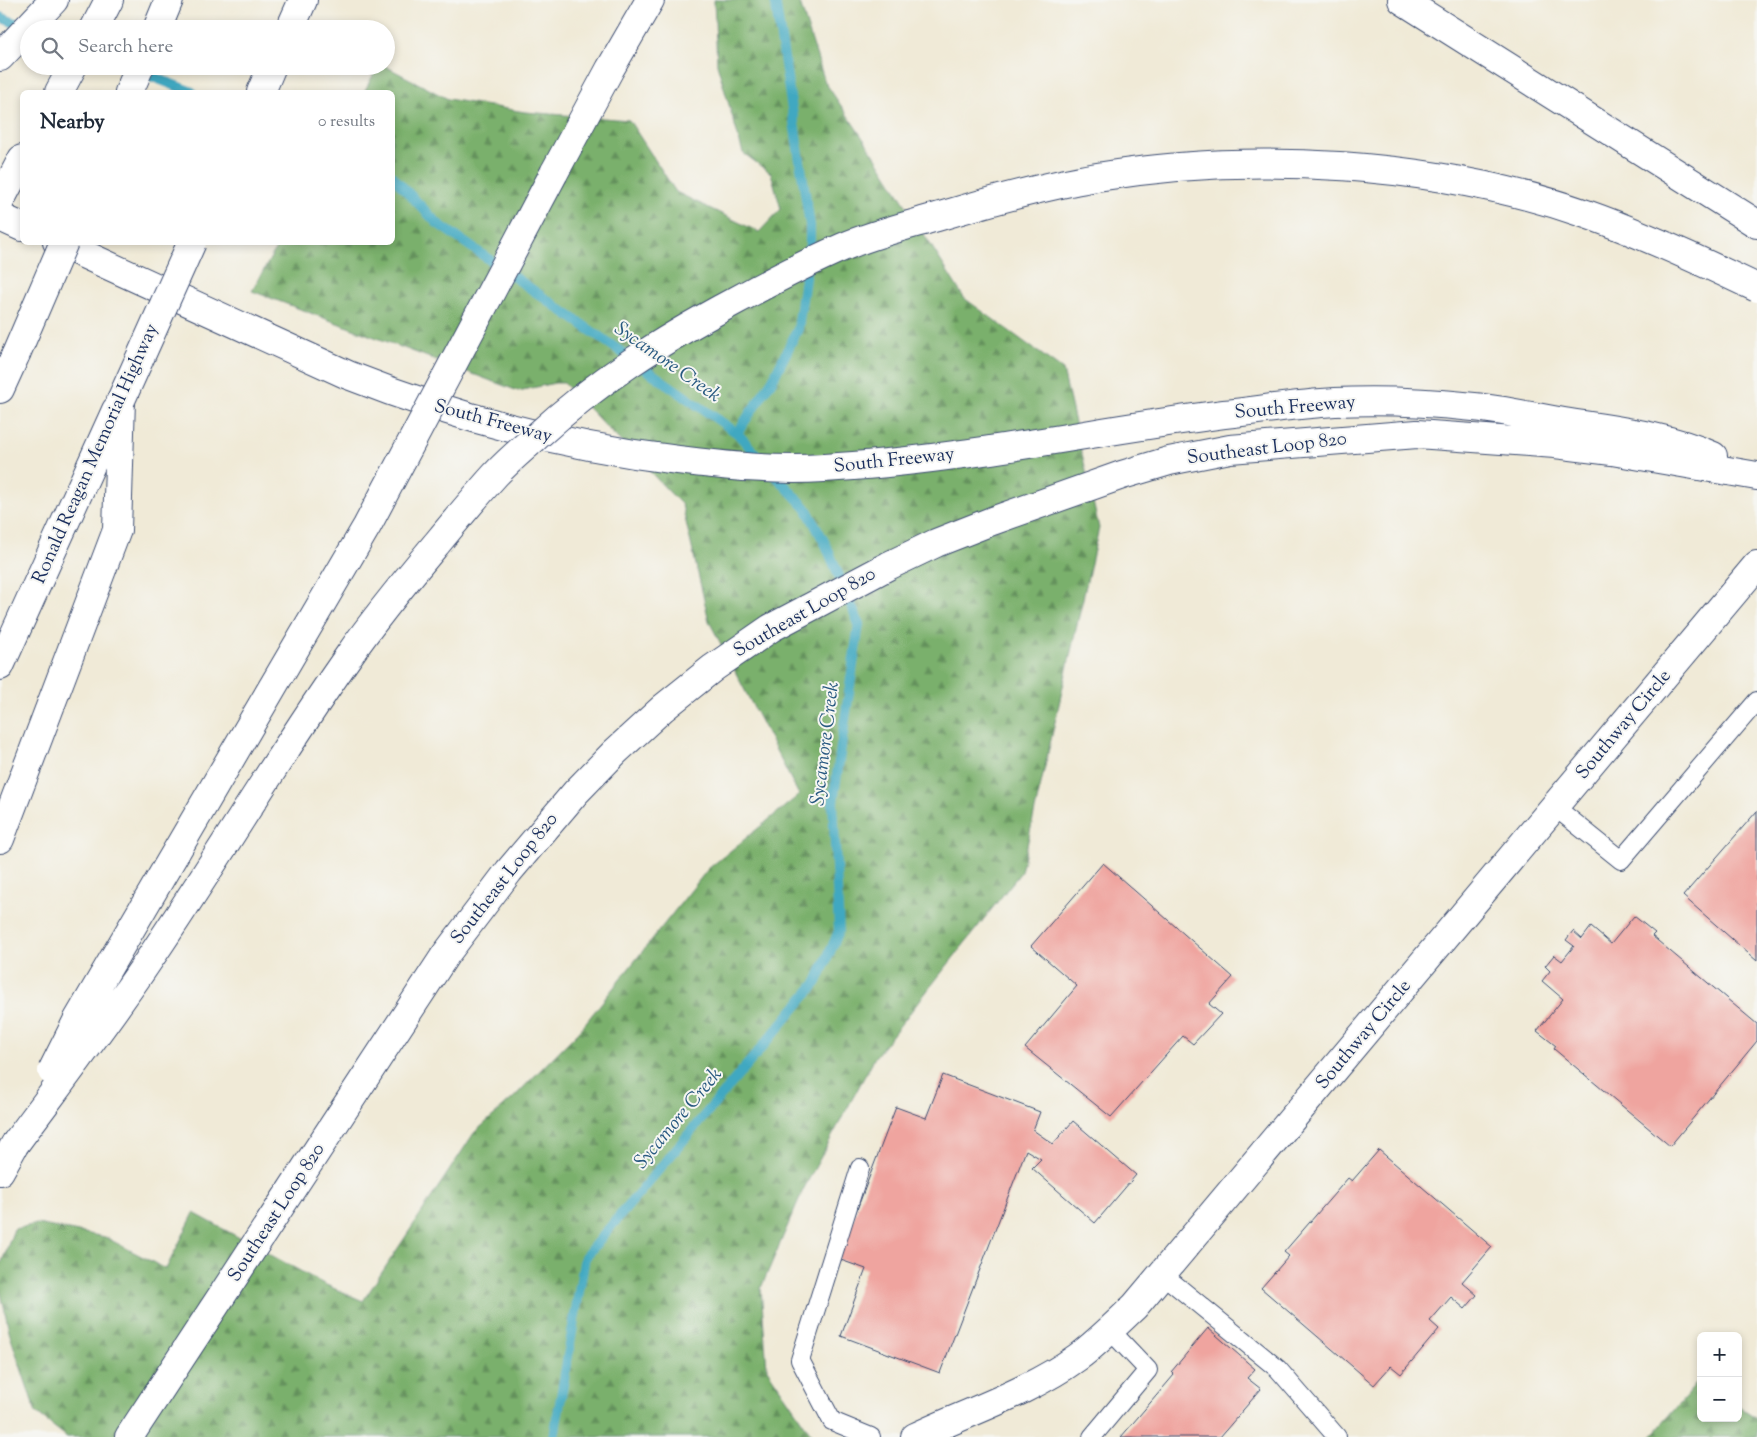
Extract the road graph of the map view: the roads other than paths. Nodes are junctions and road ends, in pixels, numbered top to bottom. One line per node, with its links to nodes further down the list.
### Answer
1 (54, 0): 7 (main road)
2 (109, 0): 8 (main road)
3 (169, 0): 9 (main road)
4 (303, 0): 10 (main road)
5 (650, 0): 36 (main road, bridge)
6 (1402, 0): 22 (main road)
7 (35, 20)
8 (99, 20)
9 (161, 20)
10 (294, 20)
11 (20, 36): 12 (main road)
12 (0, 57)
13 (68, 75): 16 (main road)
14 (136, 75): 17 (main road)
15 (268, 75): 18 (main road)
16 (60, 90)
17 (130, 90)
18 (262, 90)
19 (20, 163): 20 (main road)
20 (0, 201)
21 (0, 217): 23 (main road)
22 (1757, 224)
23 (20, 226)
24 (63, 245): 28 (main road, bridge)
25 (64, 245): 30 (main road, South Freeway, bridge)
26 (191, 245): 29 (main road, Ronald Reagan Memorial Highway, bridge)
27 (1757, 288): 36 (main road, bridge)
28 (0, 389)
29 (121, 400): 32 (main road, Ronald Reagan Memorial Highway); 35 (main road)
30 (1757, 476): 42 (main road, Southeast Loop 820)
31 (1757, 565): 34 (main road, Southway Circle)
32 (0, 666)
33 (1757, 701): 34 (lane)
34 (1555, 807): 39 (main road, Southway Circle)
35 (0, 839)
36 (15, 1144): 38 (main road)
37 (860, 1168): 43 (lane)
38 (0, 1171)
39 (1162, 1274): 40 (main road, Southway Circle); 46 (lane)
40 (1110, 1330): 41 (main road, Southway Circle); 45 (lane)
41 (947, 1431): 44 (main road, Southway Circle)
42 (129, 1437)
43 (871, 1437)
44 (915, 1437)
45 (1092, 1437)
46 (1337, 1437)

